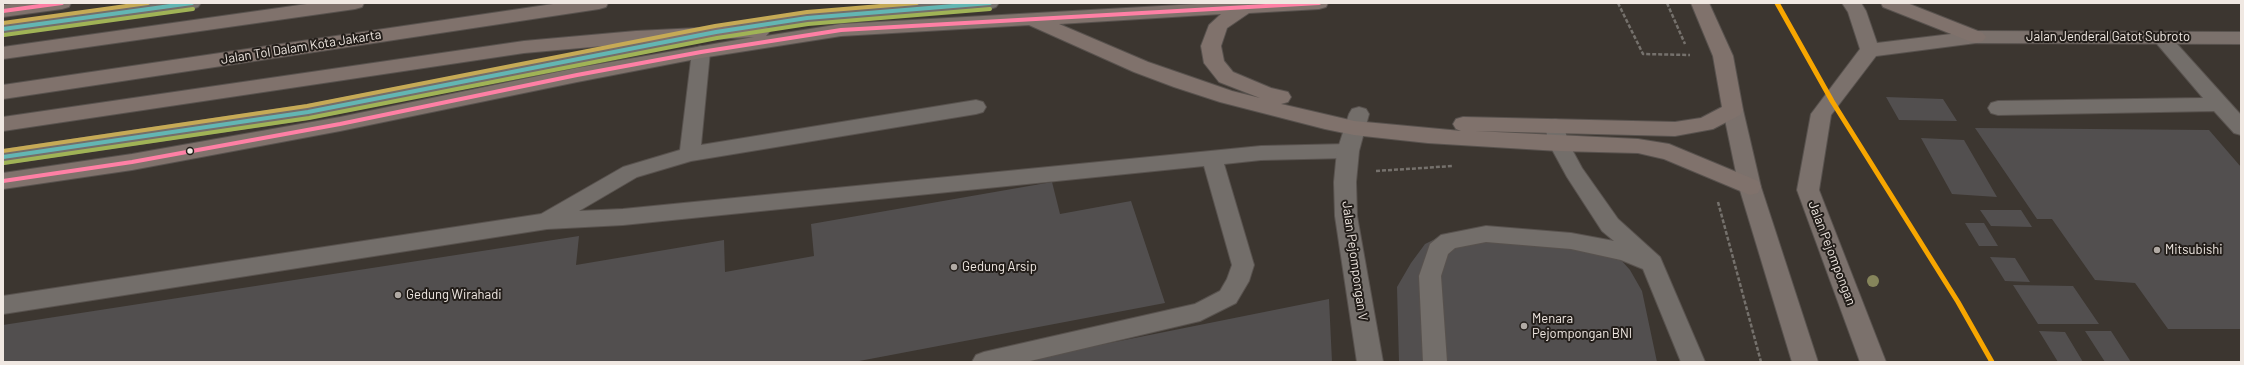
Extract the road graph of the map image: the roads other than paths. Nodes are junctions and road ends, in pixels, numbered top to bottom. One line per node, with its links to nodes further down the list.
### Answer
1 (62, 3): 11 (highway)
2 (192, 3): 13 (lane)
3 (356, 3): 21 (highway)
4 (599, 3): 22 (highway, Jalan Tol Dalam Kota Jakarta)
5 (990, 3): 15 (lane)
6 (1319, 3): 10 (highway)
7 (1700, 3): 26 (highway)
8 (1851, 3): 19 (main road)
9 (1890, 3): 16 (highway)
10 (1246, 6): 12 (highway); 27 (highway)
11 (3, 11)
12 (1033, 20): 14 (highway); 27 (highway)
13 (3, 29)
14 (841, 30): 15 (highway); 20 (highway)
15 (716, 32): 28 (highway); 33 (lane)
16 (1976, 37): 17 (main road, Jalan Jenderal Gatot Subroto); 19 (main road)
17 (2161, 38): 18 (main road, Jalan Jenderal Gatot Subroto); 23 (lane)
18 (2241, 38)
19 (1870, 50): 45 (main road, Jalan Pejompongan)
20 (701, 52): 32 (lane); 35 (highway)
21 (3, 53)
22 (3, 92)
23 (2220, 104): 25 (lane); 29 (lane)
24 (976, 107): 32 (lane)
25 (1998, 108)
26 (1733, 110): 30 (highway); 36 (main road)
27 (1357, 121): 30 (highway); 31 (street, Jalan Pejompongan V)
28 (3, 124)
29 (2241, 128)
30 (1557, 135): 36 (highway); 38 (lane)
31 (1348, 151): 34 (lane); 41 (street, Jalan Pejompongan V)
32 (690, 154): 37 (lane)
33 (3, 157)
34 (1212, 158): 37 (lane); 40 (lane)
35 (3, 181)
36 (1750, 187): 44 (main road)
37 (547, 220): 39 (lane)
38 (1652, 263): 42 (lane); 43 (lane)
39 (3, 305)
40 (984, 362)
41 (1370, 362)
42 (1435, 362)
43 (1693, 362)
44 (1805, 362)
45 (1873, 362)

